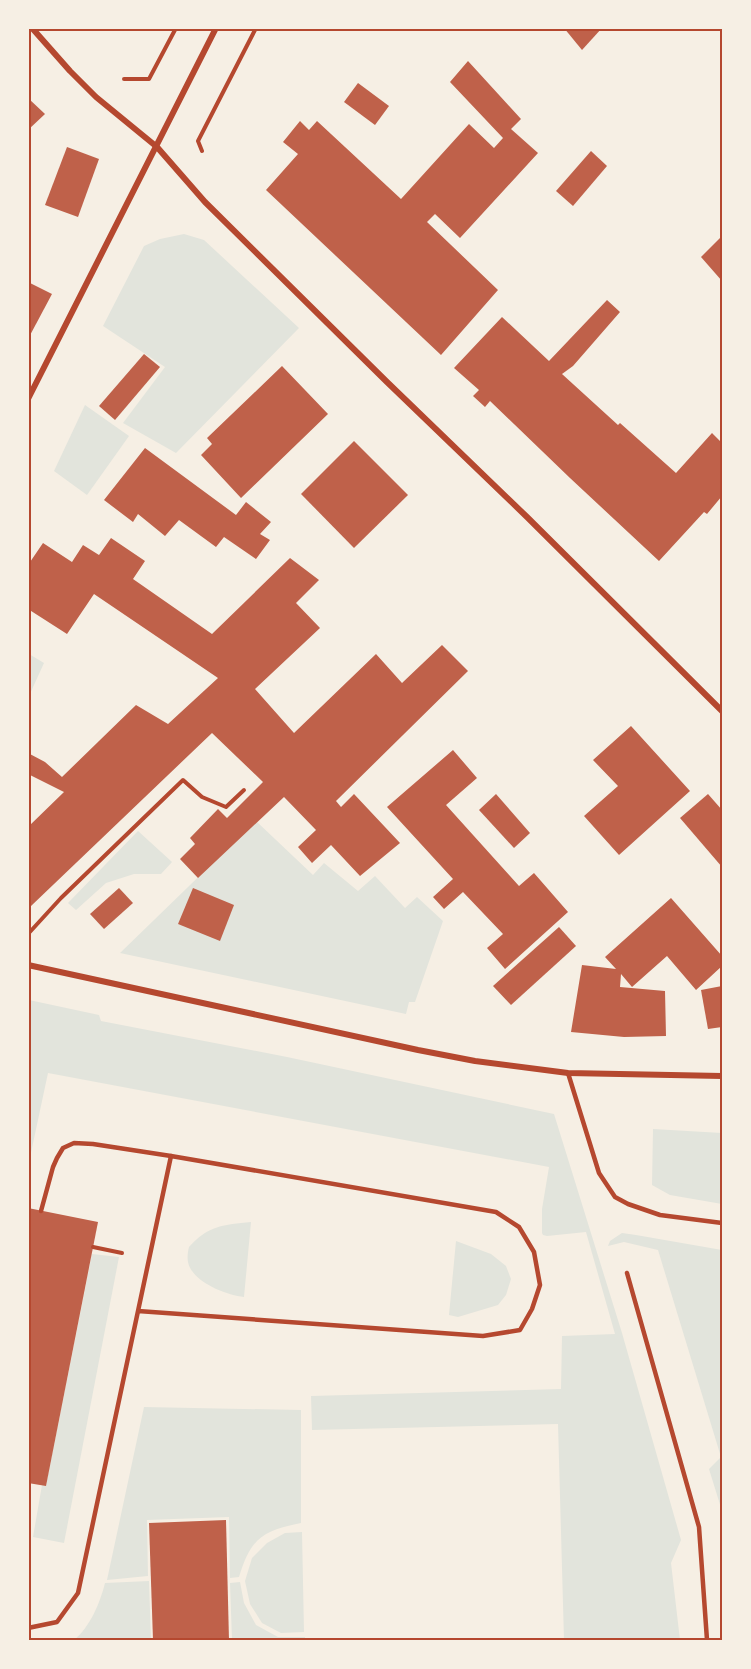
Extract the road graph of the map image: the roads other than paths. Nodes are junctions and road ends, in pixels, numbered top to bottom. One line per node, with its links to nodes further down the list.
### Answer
1 (33, 28): 3 (street)
2 (216, 28): 3 (street)
3 (157, 147): 4 (street); 5 (street)
4 (28, 399)
5 (723, 711)
6 (28, 965): 7 (street)
7 (568, 1073): 8 (street); 11 (lane)
8 (723, 1076)
9 (171, 1156): 10 (lane); 13 (lane); 13 (lane)
10 (41, 1211)
11 (723, 1223)
12 (627, 1273): 15 (lane)
13 (138, 1311): 14 (lane)
14 (28, 1628)
15 (707, 1641)

